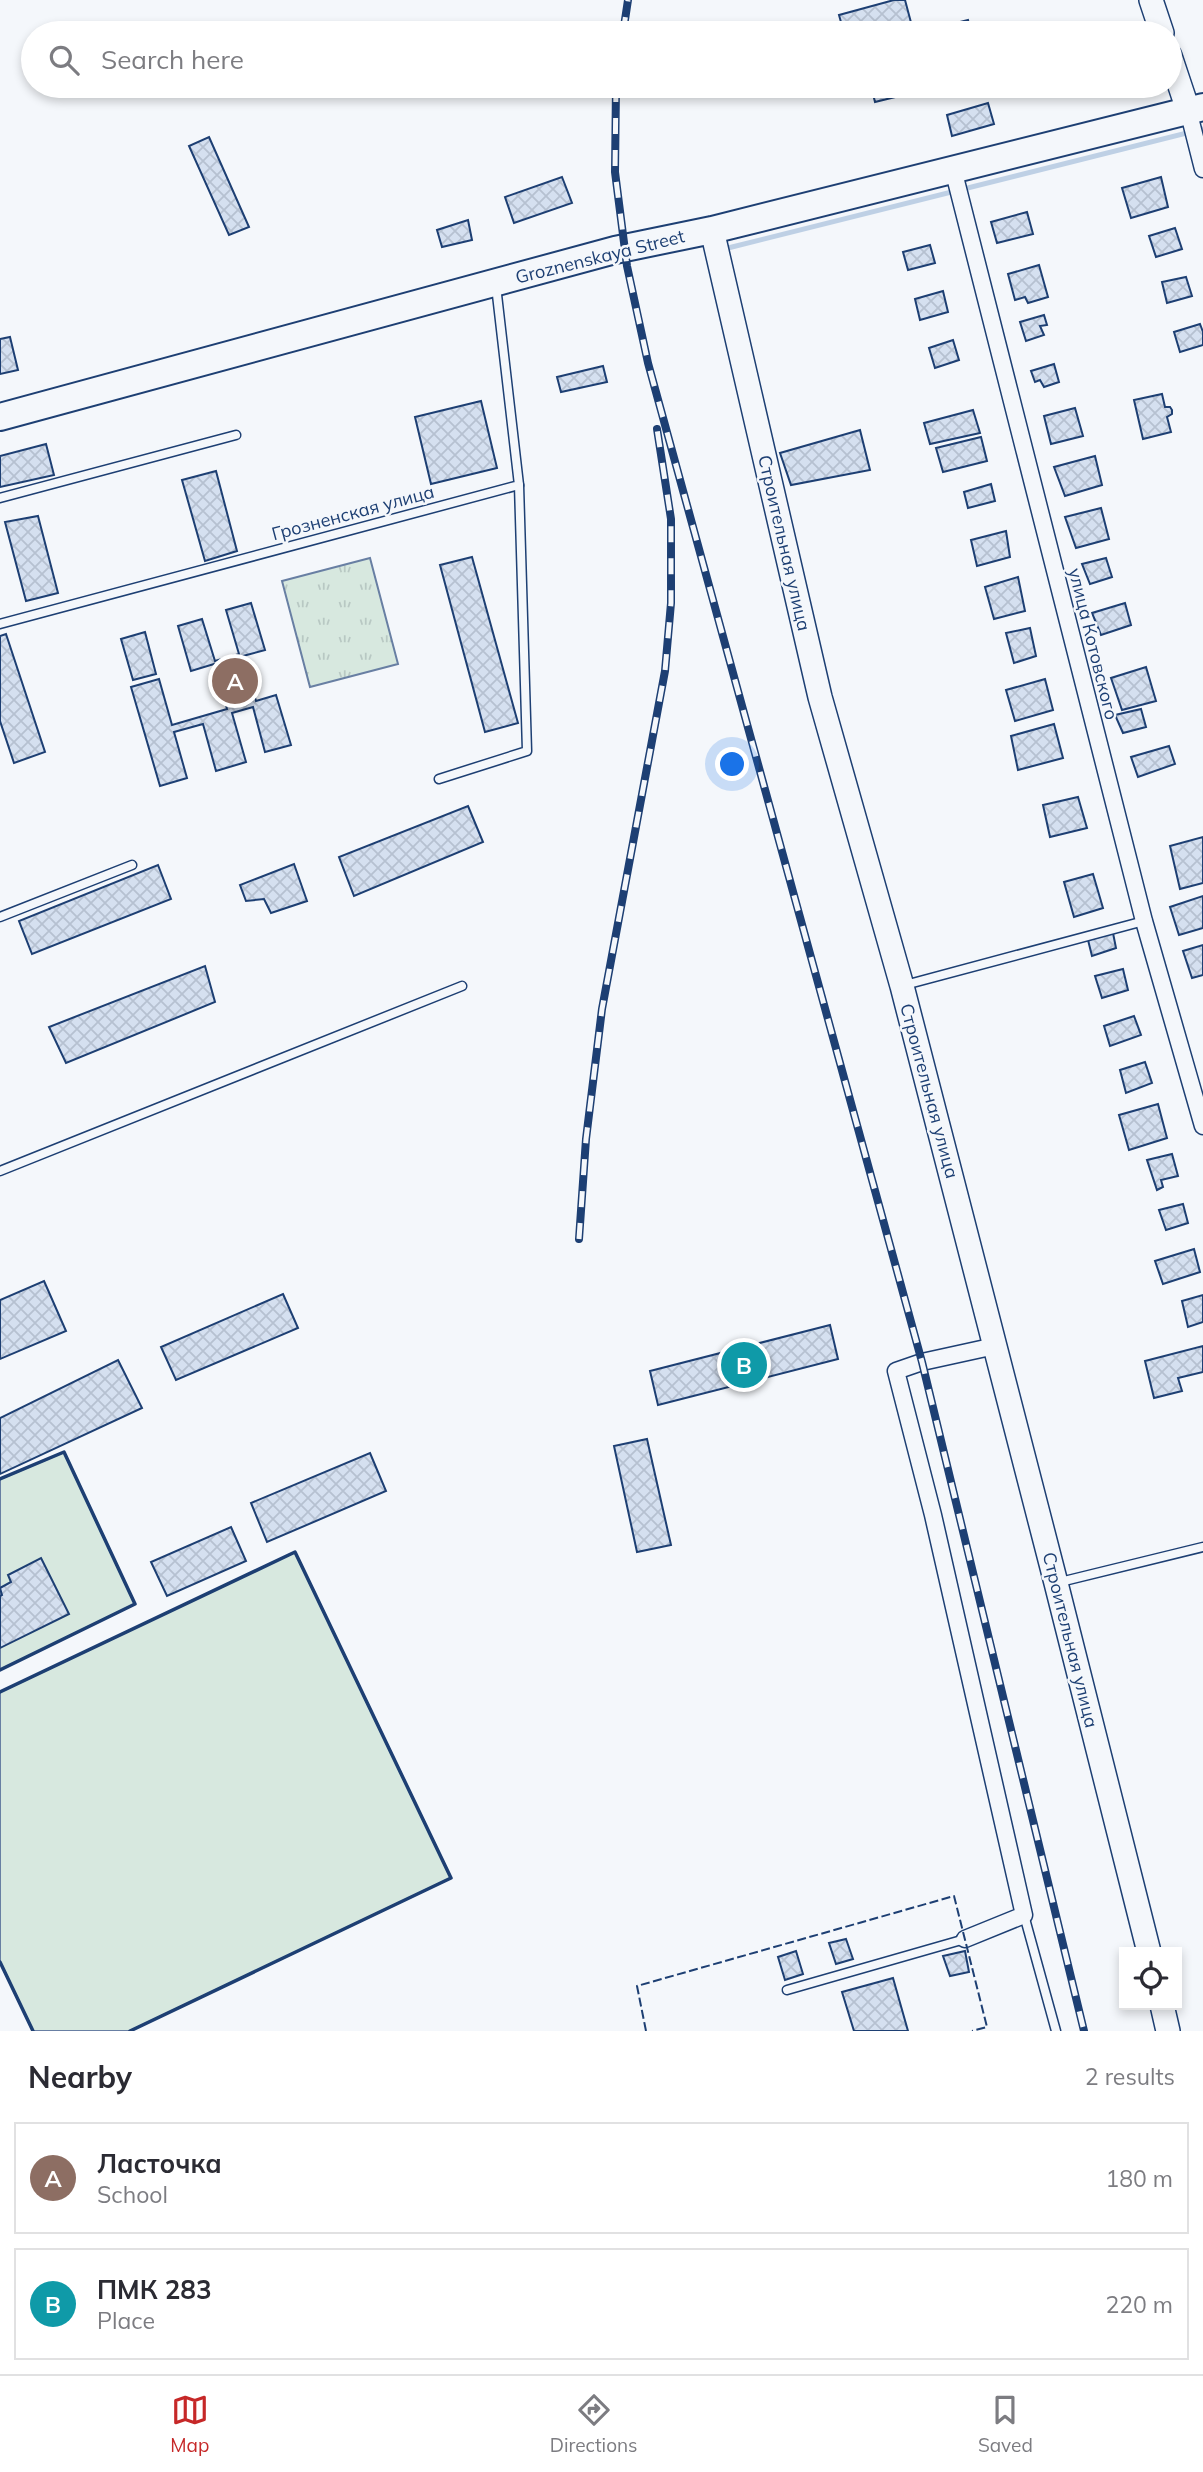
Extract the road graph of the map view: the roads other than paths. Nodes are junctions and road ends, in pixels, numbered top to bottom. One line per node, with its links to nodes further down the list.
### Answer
1 (1151, 0): 2 (street)
2 (1158, 21)
3 (1182, 80): 4 (street)
4 (1196, 108): 5 (main road, Groznenskaya Street); 6 (street)
5 (953, 169): 7 (main road, Groznenskaya Street); 17 (street, улица Котовского)
6 (1203, 169)
7 (712, 230): 8 (main road, Groznenskaya Street); 19 (street, Строительная улица)
8 (496, 283): 9 (main road, Groznenskaya Street); 11 (lane)
9 (0, 417)
10 (236, 435): 12 (lane)
11 (519, 485): 13 (lane, Грозненская улица); 14 (lane)
12 (0, 498)
13 (0, 624)
14 (439, 779)
15 (132, 865): 16 (lane)
16 (0, 917)
17 (1144, 921): 19 (lane); 20 (street, улица Котовского)
18 (462, 986): 21 (lane)
19 (902, 986): 22 (street, Строительная улица)
20 (1203, 1126)
21 (0, 1171)
22 (995, 1346): 24 (street, Строительная улица); 25 (street)
23 (1203, 1547): 24 (lane)
24 (1056, 1583): 27 (street, Строительная улица)
25 (1024, 1915): 26 (street); 30 (lane)
26 (965, 1939): 28 (lane)
27 (1148, 1947)
28 (788, 1990)
29 (1163, 2010): 31 (street)
30 (1056, 2031)
31 (1168, 2031)

